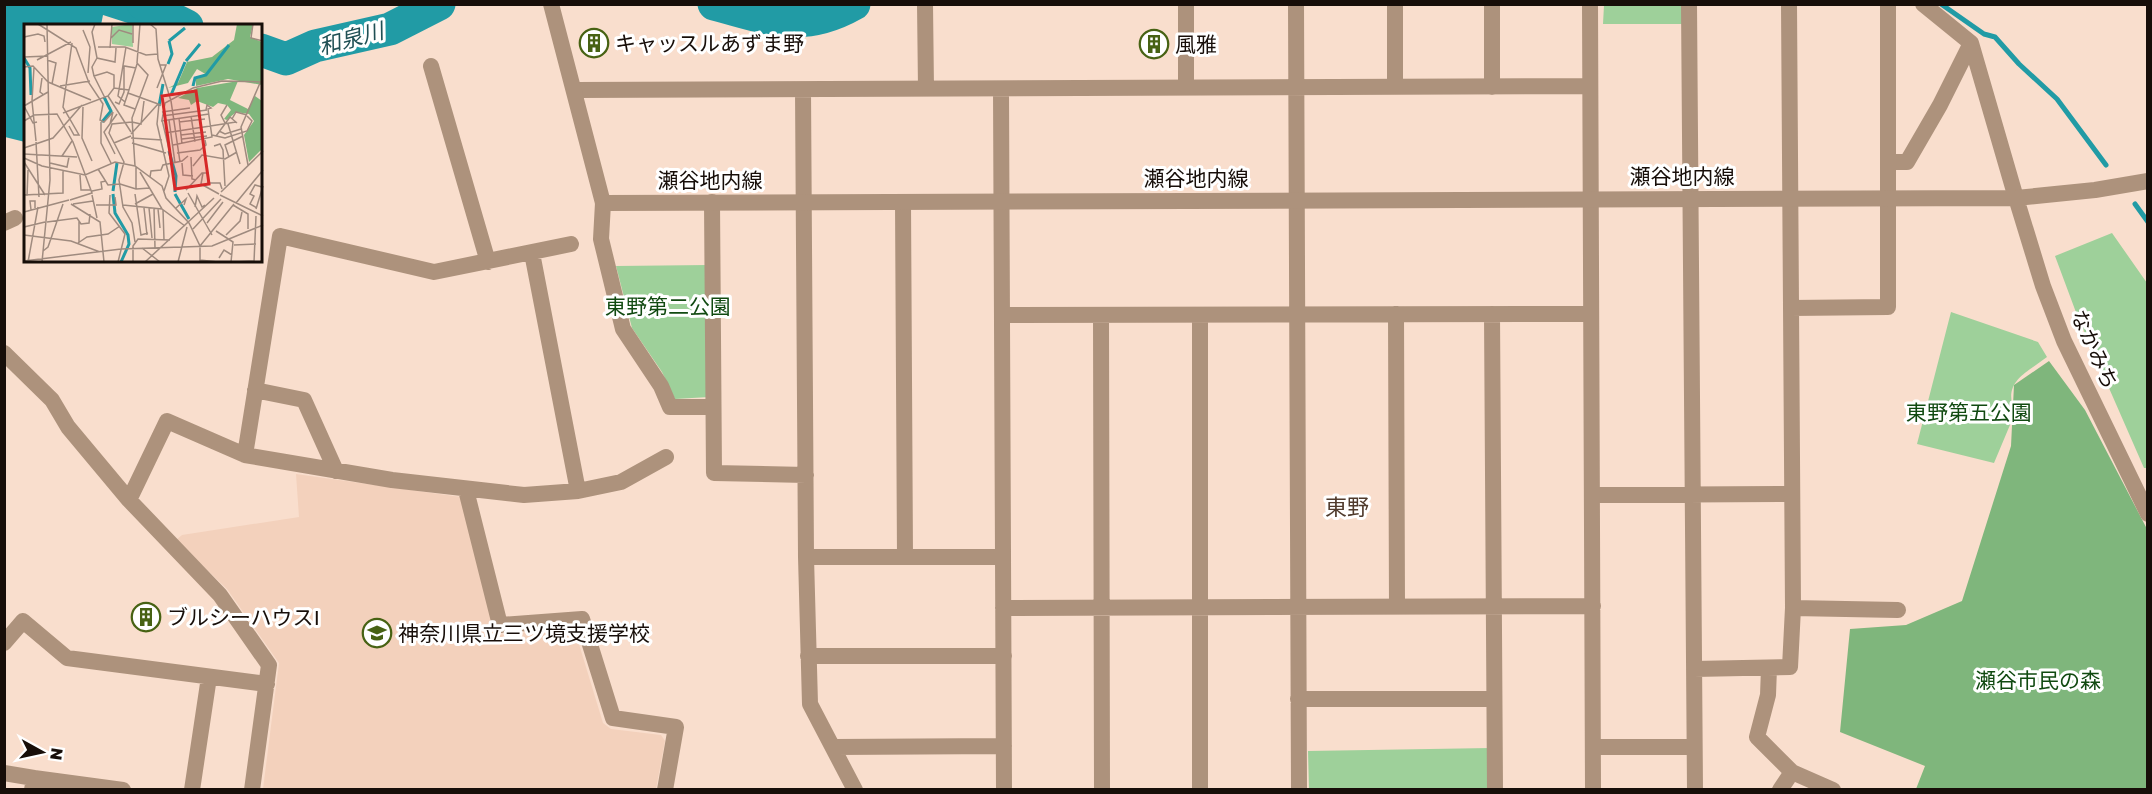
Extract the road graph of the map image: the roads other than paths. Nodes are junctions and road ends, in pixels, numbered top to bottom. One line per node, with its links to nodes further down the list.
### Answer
1 (551, 4): 21 (street)
2 (925, 4): 19 (street)
3 (1186, 4): 18 (street)
4 (1296, 4): 15 (street)
5 (1395, 4): 16 (street)
6 (1492, 4): 17 (street)
7 (1590, 4): 14 (street)
8 (1689, 4): 28 (street)
9 (1789, 4): 29 (street)
10 (1888, 4): 23 (street)
11 (1925, 5): 12 (street)
12 (1971, 43): 23 (street); 26 (street, なかみち)
13 (431, 66): 38 (street)
14 (1590, 86): 17 (street); 27 (street)
15 (1296, 87): 16 (street); 18 (street); 30 (street)
16 (1395, 87): 17 (street)
17 (1492, 87)
18 (1186, 88): 20 (street)
19 (926, 89): 20 (street); 22 (street)
20 (1001, 89): 34 (street)
21 (576, 90): 22 (street); 35 (street)
22 (803, 90): 32 (street)
23 (1889, 162): 25 (street)
24 (2148, 181): 26 (street, 瀬谷地内線)
25 (1889, 197): 26 (street, 瀬谷地内線); 29 (street, 瀬谷地内線); 39 (street)
26 (2016, 198): 60 (street, なかみち)
27 (1591, 199): 28 (street, 瀬谷地内線); 30 (street, 瀬谷地内線); 42 (street)
28 (1691, 199): 29 (street, 瀬谷地内線); 56 (street)
29 (1790, 199): 39 (street)
30 (1296, 201): 34 (street, 瀬谷地内線); 46 (street)
31 (712, 202): 32 (street, 瀬谷地内線); 35 (street, 瀬谷地内線); 49 (street)
32 (805, 202): 33 (street, 瀬谷地内線); 53 (street)
33 (903, 202): 34 (street, 瀬谷地内線); 62 (street)
34 (1002, 202): 43 (street)
35 (603, 203): 49 (street)
36 (571, 244): 37 (street)
37 (532, 253): 38 (street); 55 (street)
38 (488, 262): 48 (street)
39 (1791, 308): 57 (street)
40 (1396, 314): 41 (street); 46 (street); 64 (street)
41 (1492, 314): 42 (street); 65 (street)
42 (1592, 314): 58 (street)
43 (1003, 315): 44 (street); 63 (street)
44 (1101, 315): 45 (street); 67 (street)
45 (1200, 315): 46 (street); 68 (street)
46 (1297, 315): 69 (street)
47 (4, 353): 59 (street)
48 (255, 390): 50 (street); 52 (street)
49 (713, 407): 53 (street)
50 (245, 455): 52 (street); 59 (street)
51 (666, 457): 55 (street)
52 (336, 471): 54 (street)
53 (806, 475): 61 (street)
54 (466, 490): 55 (street); 92 (street)
55 (579, 491)
56 (1693, 494): 57 (street); 58 (street); 77 (street)
57 (1792, 494): 71 (street)
58 (1592, 495): 66 (street)
59 (129, 500): 79 (street)
60 (2148, 514)
61 (807, 557): 62 (street); 74 (street)
62 (905, 557): 63 (street)
63 (1003, 557): 70 (street)
64 (1397, 606): 65 (street); 69 (street)
65 (1494, 606): 66 (street); 81 (street)
66 (1593, 606): 84 (street)
67 (1102, 607): 68 (street); 70 (street); 95 (street)
68 (1200, 607): 69 (street); 96 (street)
69 (1298, 607): 80 (street)
70 (1003, 608): 75 (street)
71 (1793, 608): 72 (street); 76 (street)
72 (1898, 610)
73 (4, 643): 78 (street)
74 (808, 656): 75 (street); 83 (street)
75 (1004, 656): 82 (street)
76 (1769, 668): 77 (street); 86 (street)
77 (1694, 669): 85 (street)
78 (209, 677): 79 (street); 90 (street)
79 (267, 684): 91 (street)
80 (1298, 699): 81 (street); 97 (street)
81 (1494, 699): 98 (street)
82 (1004, 746): 83 (street); 94 (street)
83 (835, 747): 93 (street)
84 (1593, 747): 85 (street); 99 (street)
85 (1694, 747): 100 (street)
86 (1792, 772): 101 (street); 102 (street)
87 (4, 773): 88 (street)
88 (33, 784): 89 (street)
89 (123, 789)
90 (192, 789)
91 (252, 789)
92 (665, 789)
93 (855, 789)
94 (1004, 789)
95 (1102, 789)
96 (1200, 789)
97 (1299, 789)
98 (1495, 789)
99 (1593, 789)
100 (1695, 789)
101 (1780, 789)
102 (1833, 789)

